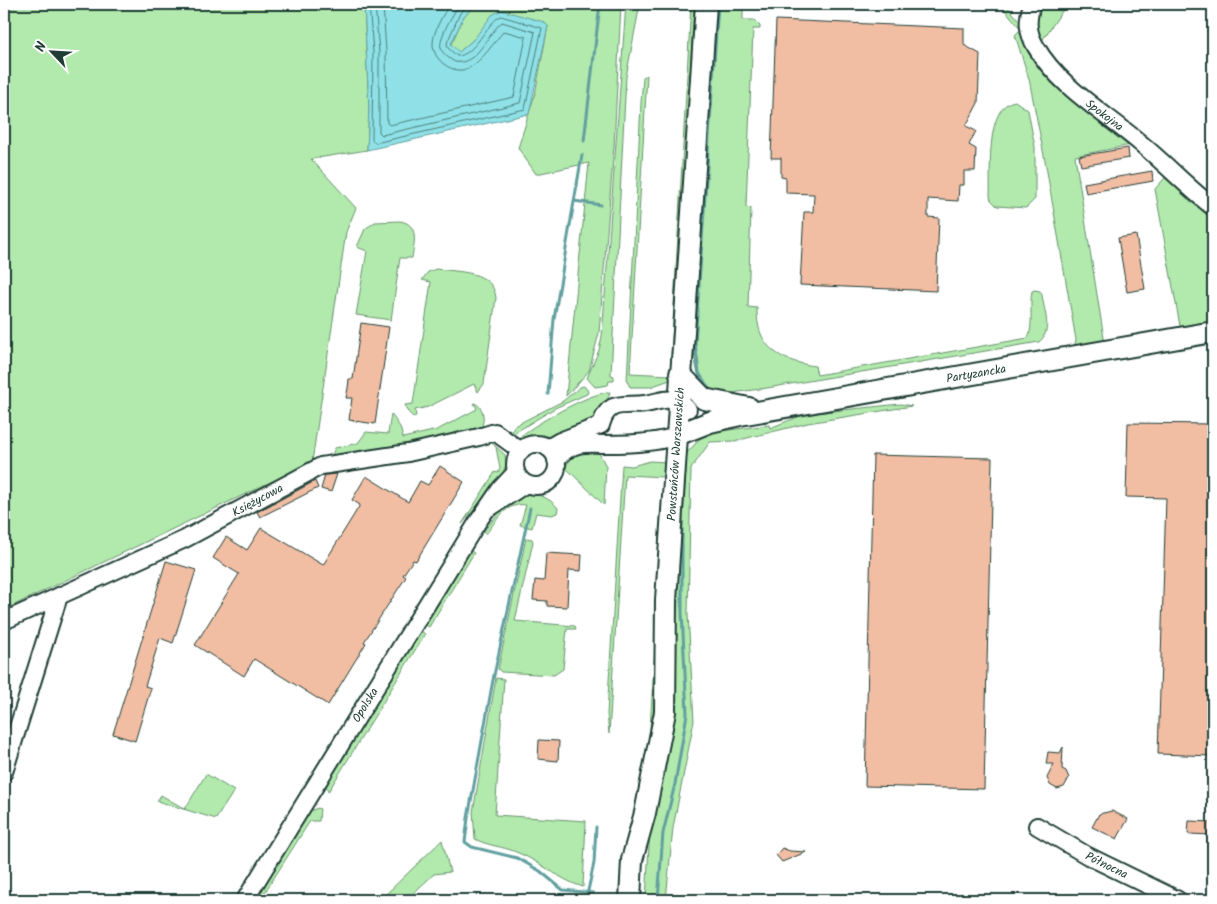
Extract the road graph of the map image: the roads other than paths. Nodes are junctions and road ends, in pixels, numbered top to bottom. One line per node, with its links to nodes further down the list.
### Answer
1 (706, 4): 5 (main road, Powstańców Warszawskich)
2 (1032, 4): 3 (street, Spokojna)
3 (1213, 208)
4 (1213, 332): 7 (main road, Partyzancka)
5 (680, 374): 6 (main road, Powstańców Warszawskich); 7 (main road)
6 (684, 406): 8 (main road, Partyzancka); 9 (main road, Powstańców Warszawskich); 11 (street)
7 (768, 410): 8 (main road, Partyzancka)
8 (740, 415): 9 (main road, Partyzancka)
9 (677, 435): 11 (street); 18 (main road, Powstańców Warszawskich)
10 (521, 451): 11 (street); 12 (street); 13 (street, Księżycowa)
11 (552, 454): 12 (street)
12 (521, 478): 17 (street, Opolska)
13 (59, 596): 14 (street, Księżycowa); 15 (street)
14 (4, 621)
15 (4, 772)
16 (1037, 826): 19 (street, Północna)
17 (245, 900)
18 (630, 900)
19 (1178, 900)

